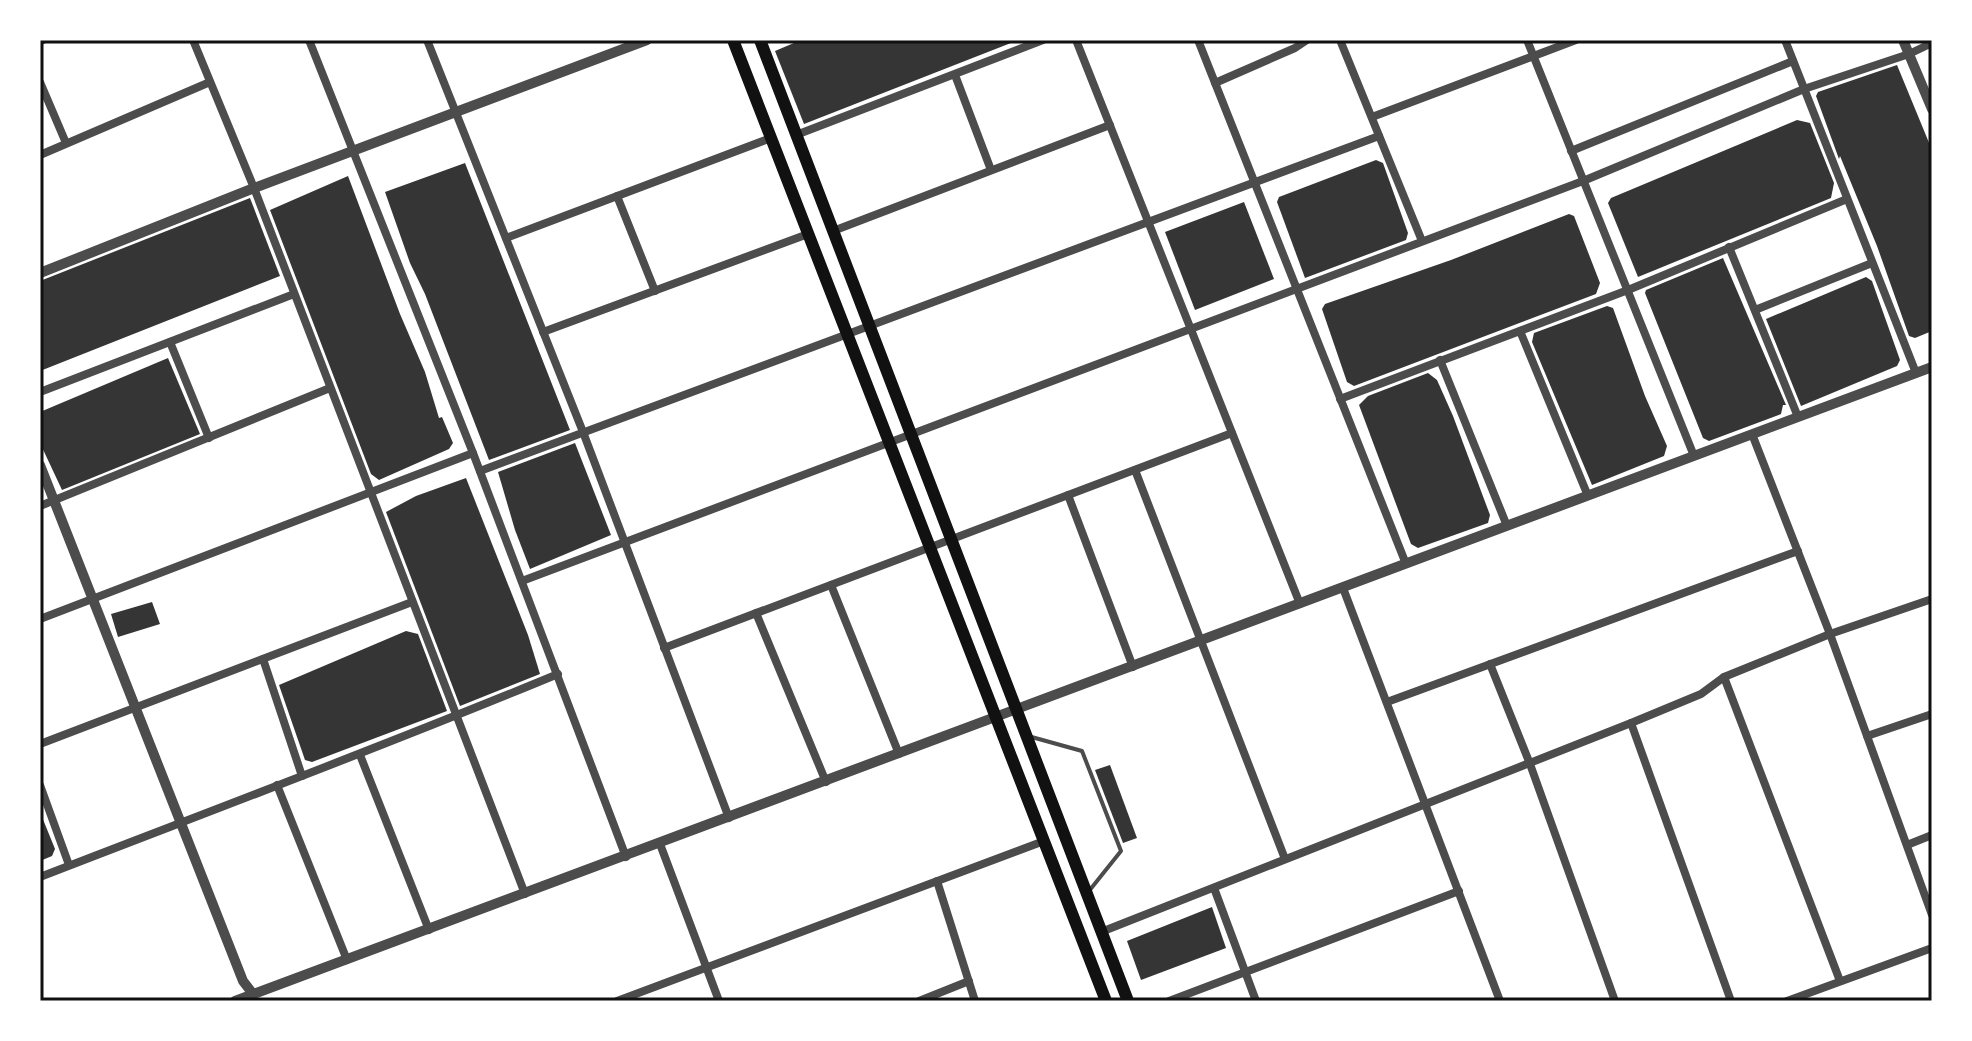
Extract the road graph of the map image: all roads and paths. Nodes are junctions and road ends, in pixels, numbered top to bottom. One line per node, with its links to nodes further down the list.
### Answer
1 (193, 40): 22 (street)
2 (309, 40): 33 (street)
3 (427, 40): 26 (street)
4 (647, 40): 26 (street)
5 (733, 40): 31 (main road)
6 (760, 40): 29 (main road)
7 (1043, 40): 20 (street)
8 (1076, 40): 28 (street)
9 (1198, 40): 23 (street)
10 (1307, 40): 23 (street)
11 (1340, 40): 27 (street)
12 (1527, 40): 18 (street)
13 (1576, 40): 18 (street)
14 (1785, 40): 19 (street)
15 (1903, 40): 17 (street)
16 (1932, 43): 17 (street)
17 (1909, 54): 24 (street); 25 (street)
18 (1533, 56): 27 (street); 34 (street)
19 (1793, 61): 24 (street); 34 (street)
20 (955, 75): 29 (street); 36 (street)
21 (40, 82): 32 (street)
22 (210, 82): 32 (street); 39 (street)
23 (1215, 83): 38 (street)
24 (1804, 89): 37 (street); 41 (street)
25 (1932, 109)
26 (455, 111): 33 (street); 45 (street)
27 (1372, 117): 30 (street)
28 (1110, 125): 36 (street); 42 (street)
29 (796, 135): 43 (main road)
30 (1379, 136): 38 (street); 46 (street)
31 (771, 138): 40 (street); 44 (main road)
32 (66, 143): 35 (street)
33 (353, 151): 39 (street); 74 (street)
34 (1571, 151): 37 (street)
35 (40, 155)
36 (991, 170): 43 (street)
37 (1583, 181): 46 (street); 51 (street)
38 (1254, 182): 42 (street); 50 (street)
39 (254, 188): 49 (street); 53 (street)
40 (617, 196): 45 (street); 52 (street)
41 (1847, 199): 47 (street); 48 (street)
42 (1148, 222): 55 (street); 56 (street)
43 (833, 231): 55 (main road)
44 (808, 234): 52 (street); 59 (main road)
45 (506, 238): 58 (street)
46 (1422, 241): 50 (street)
47 (1729, 247): 51 (street); 54 (street)
48 (1872, 263): 54 (street); 63 (street)
49 (40, 273)
50 (1297, 289): 56 (street); 66 (street)
51 (1628, 290): 57 (street); 75 (street)
52 (655, 291): 58 (street)
53 (294, 294): 60 (street); 64 (street)
54 (1755, 310): 67 (street)
55 (869, 326): 59 (street); 70 (main road)
56 (1191, 329): 69 (street); 70 (street)
57 (1520, 331): 61 (street); 81 (street)
58 (543, 332): 68 (street)
59 (847, 334): 68 (street); 73 (main road)
60 (170, 342): 65 (street); 72 (street)
61 (1440, 360): 66 (street); 84 (street)
62 (1932, 367): 63 (street)
63 (1916, 373): 67 (street)
64 (330, 388): 72 (street); 79 (street)
65 (40, 392)
66 (1340, 399): 89 (street)
67 (1798, 417): 71 (street)
68 (583, 432): 78 (street); 86 (street)
69 (1232, 433): 77 (street); 96 (street)
70 (910, 434): 73 (street); 85 (main road)
71 (1752, 434): 75 (street); 88 (street)
72 (209, 438): 82 (street)
73 (889, 443): 86 (street); 87 (main road)
74 (473, 453): 78 (street); 79 (street)
75 (1694, 456): 81 (street)
76 (40, 465): 82 (street)
77 (1135, 470): 80 (street); 100 (street)
78 (480, 471): 90 (street)
79 (370, 491): 93 (street); 95 (street)
80 (1068, 495): 85 (street); 104 (street)
81 (1588, 496): 84 (street)
82 (54, 501): 83 (street); 93 (street)
83 (40, 506)
84 (1507, 526): 89 (street)
85 (951, 539): 87 (street); 109 (main road)
86 (624, 542): 90 (street); 101 (street)
87 (930, 548): 91 (street); 112 (main road)
88 (1798, 551): 99 (street); 103 (street)
89 (1406, 564): 92 (street)
90 (522, 581): 105 (street)
91 (831, 585): 97 (street); 117 (street)
92 (1343, 588): 96 (street); 107 (street)
93 (91, 599): 98 (street); 108 (street)
94 (1932, 599): 99 (street)
95 (412, 602): 102 (street); 111 (street)
96 (1300, 604): 100 (street)
97 (756, 613): 101 (street); 121 (street)
98 (40, 619)
99 (1830, 634): 106 (street); 115 (street)
100 (1202, 641): 104 (street); 132 (street)
101 (664, 648): 125 (street)
102 (263, 659): 108 (street); 120 (street)
103 (1490, 664): 107 (street); 119 (street)
104 (1133, 667): 109 (street)
105 (558, 674): 111 (street); 131 (street)
106 (1724, 677): 113 (street); 148 (street)
107 (1387, 702): 124 (street)
108 (135, 708): 116 (street); 126 (street)
109 (1016, 710): 112 (street); 114 (main road)
110 (1932, 714): 115 (street)
111 (456, 716): 118 (street); 138 (street)
112 (996, 718): 117 (street); 128 (main road)
113 (1631, 723): 119 (street); 162 (street)
114 (1026, 736): 139 (main road); 139 (lane)
115 (1867, 736): 130 (street)
116 (40, 744)
117 (899, 754): 121 (street)
118 (360, 755): 120 (street); 141 (street)
119 (1530, 764): 124 (street); 161 (street)
120 (302, 776): 123 (street)
121 (826, 782): 125 (street)
122 (40, 785): 133 (street)
123 (277, 785): 126 (street); 144 (street)
124 (1426, 804): 132 (street); 137 (street)
125 (729, 818): 129 (street)
126 (180, 821): 133 (street); 149 (street)
127 (1932, 835): 130 (street)
128 (1044, 841): 135 (street); 156 (main road)
129 (660, 844): 131 (street); 145 (street)
130 (1907, 845): 140 (street)
131 (626, 857): 138 (street)
132 (1285, 859): 136 (street)
133 (69, 865): 134 (street)
134 (40, 877)
135 (937, 881): 145 (street); 147 (street)
136 (1214, 888): 142 (street); 146 (street)
137 (1459, 891): 146 (street); 150 (street)
138 (525, 894): 141 (street)
139 (1087, 894): 142 (main road)
140 (1932, 915)
141 (429, 930): 144 (street)
142 (1101, 932): 157 (main road)
143 (1932, 948): 148 (street)
144 (347, 960): 149 (street)
145 (706, 966): 152 (street); 153 (street)
146 (1246, 973): 158 (street); 159 (street)
147 (969, 981): 154 (street); 155 (street)
148 (1840, 981): 163 (street)
149 (256, 998): 151 (street)
150 (1499, 999): 160 (street)
151 (235, 1001)
152 (617, 1001)
153 (719, 1001)
154 (919, 1001)
155 (975, 1001)
156 (1106, 1001)
157 (1128, 1001)
158 (1169, 1001)
159 (1256, 1001)
160 (1488, 1001)
161 (1615, 1001)
162 (1731, 1001)
163 (1787, 1001)

